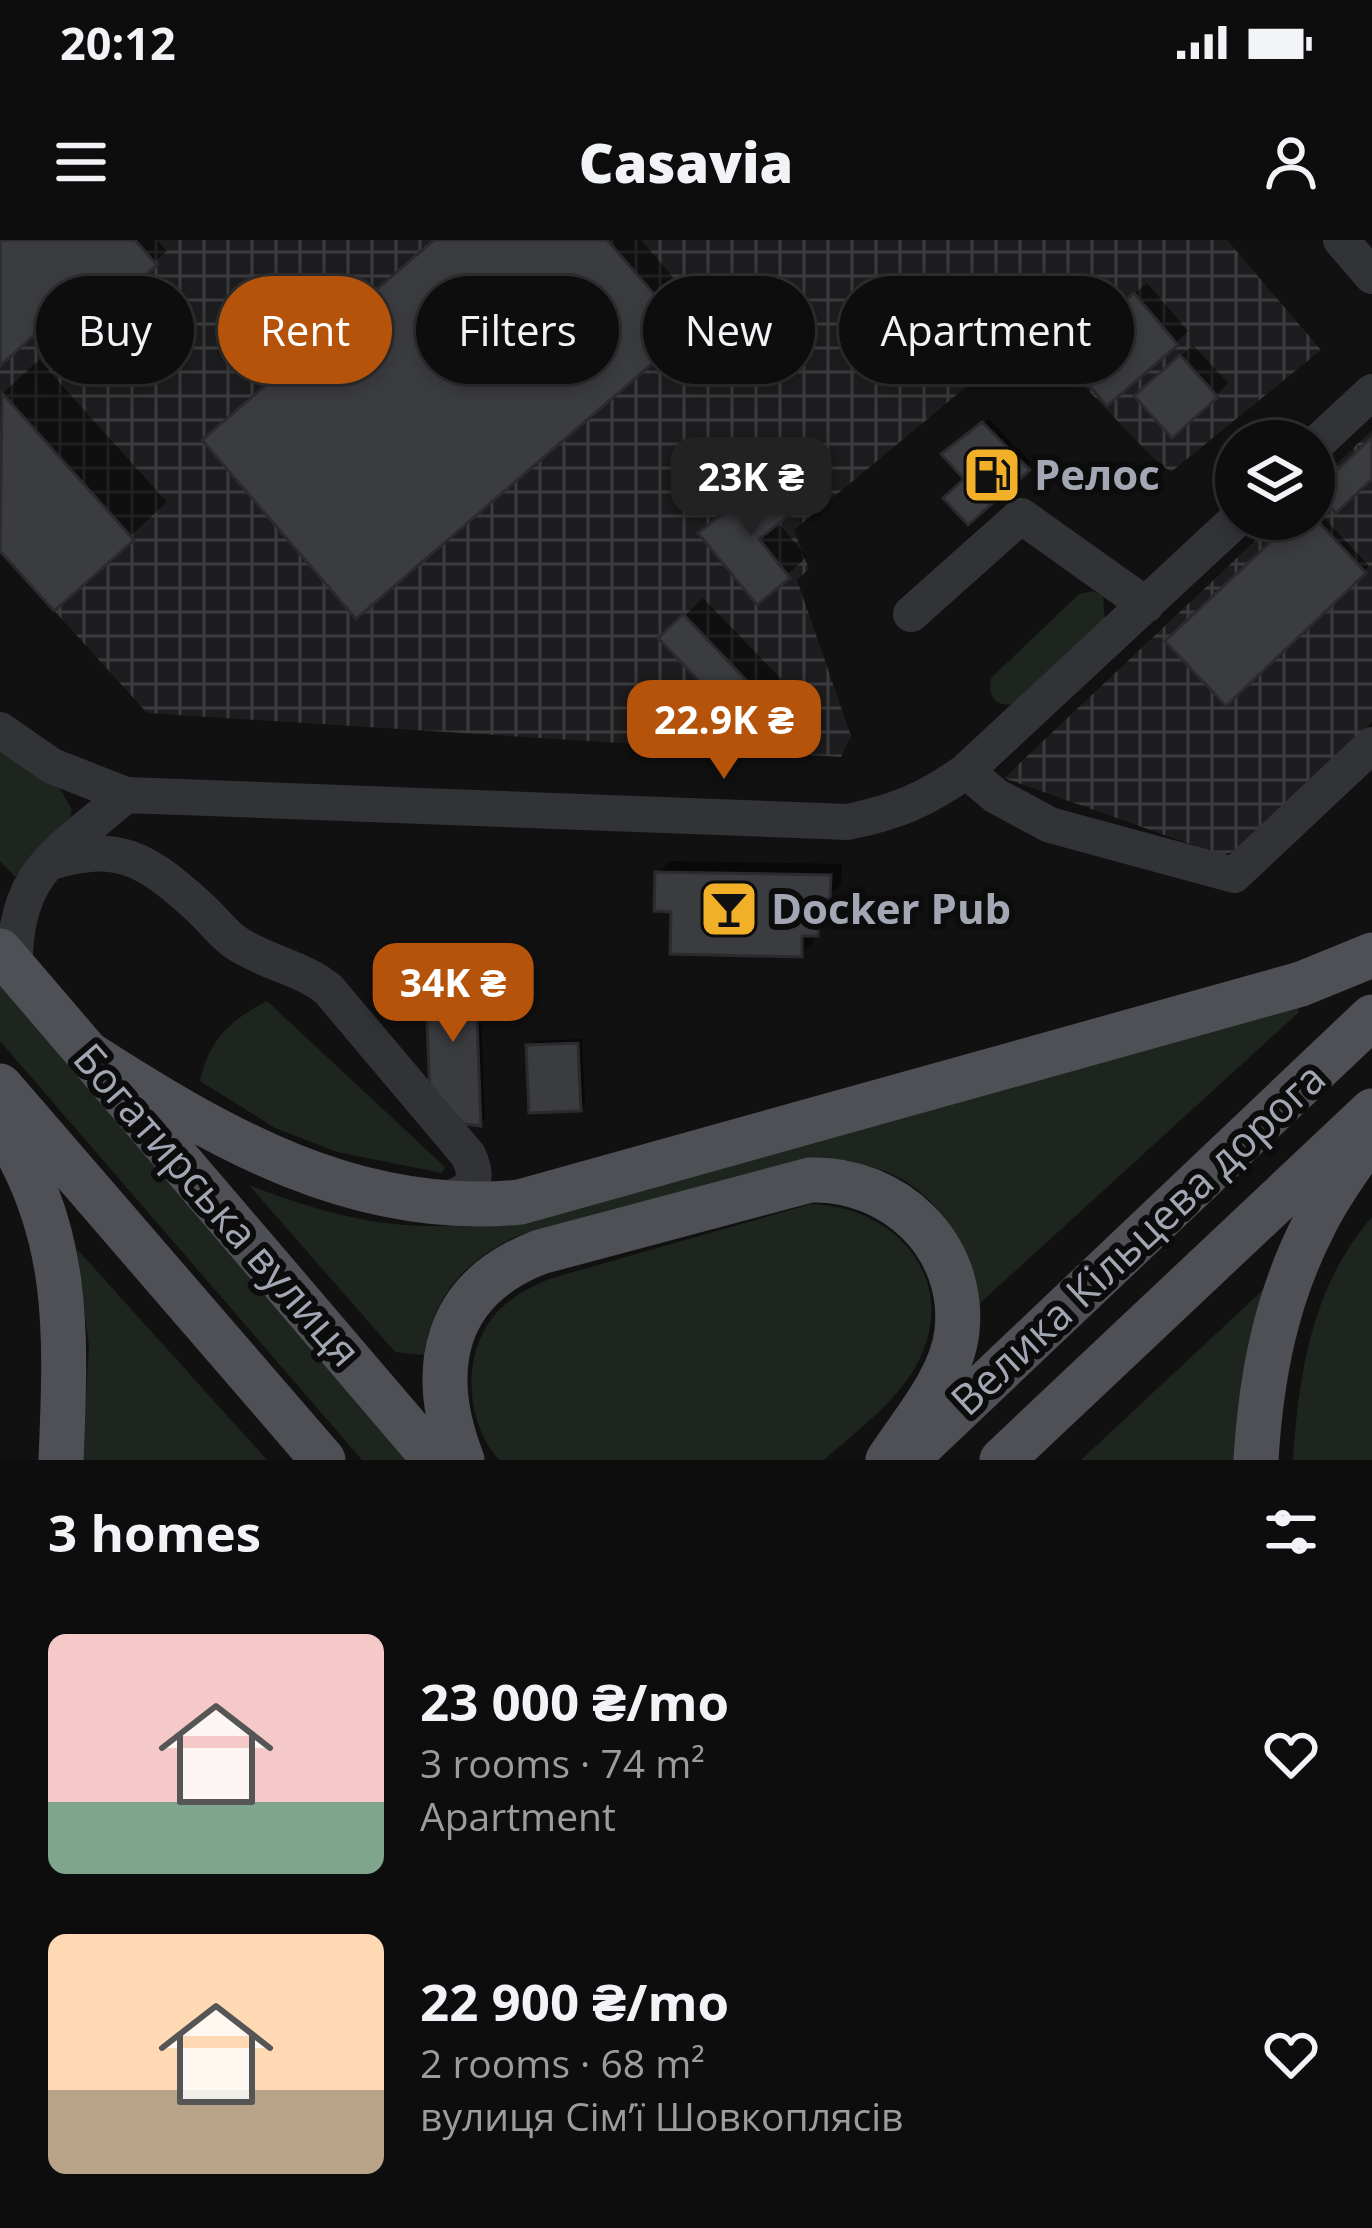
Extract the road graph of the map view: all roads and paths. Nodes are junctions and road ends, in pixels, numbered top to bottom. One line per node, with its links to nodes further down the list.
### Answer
1 (1341, 240): 2 (street)
2 (1372, 276)
3 (1372, 392): 4 (street)
4 (1335, 426)
5 (1215, 540): 6 (street)
6 (1146, 605): 7 (street); 10 (street)
7 (910, 614)
8 (0, 730): 11 (street)
9 (1372, 745): 10 (street)
10 (966, 771): 11 (street)
11 (126, 795): 12 (street)
12 (48, 863): 14 (street); 21 (street)
13 (1372, 955): 21 (main road)
14 (8, 959): 16 (main road, Богатирська вулиця)
15 (1372, 1017): 27 (main road, Велика Кільцева дорога)
16 (87, 1053): 21 (main road); 24 (main road, Богатирська вулиця)
17 (0, 1086): 23 (main road, Богатирська вулиця)
18 (1372, 1111): 28 (main road, Велика Кільцева дорога)
19 (0, 1124): 22 (main road)
20 (1372, 1134): 29 (main road)
21 (444, 1202)
22 (61, 1460)
23 (323, 1460)
24 (435, 1460)
25 (462, 1460): 26 (main road)
26 (888, 1460)
27 (905, 1460)
28 (1002, 1460)
29 (1256, 1460)

